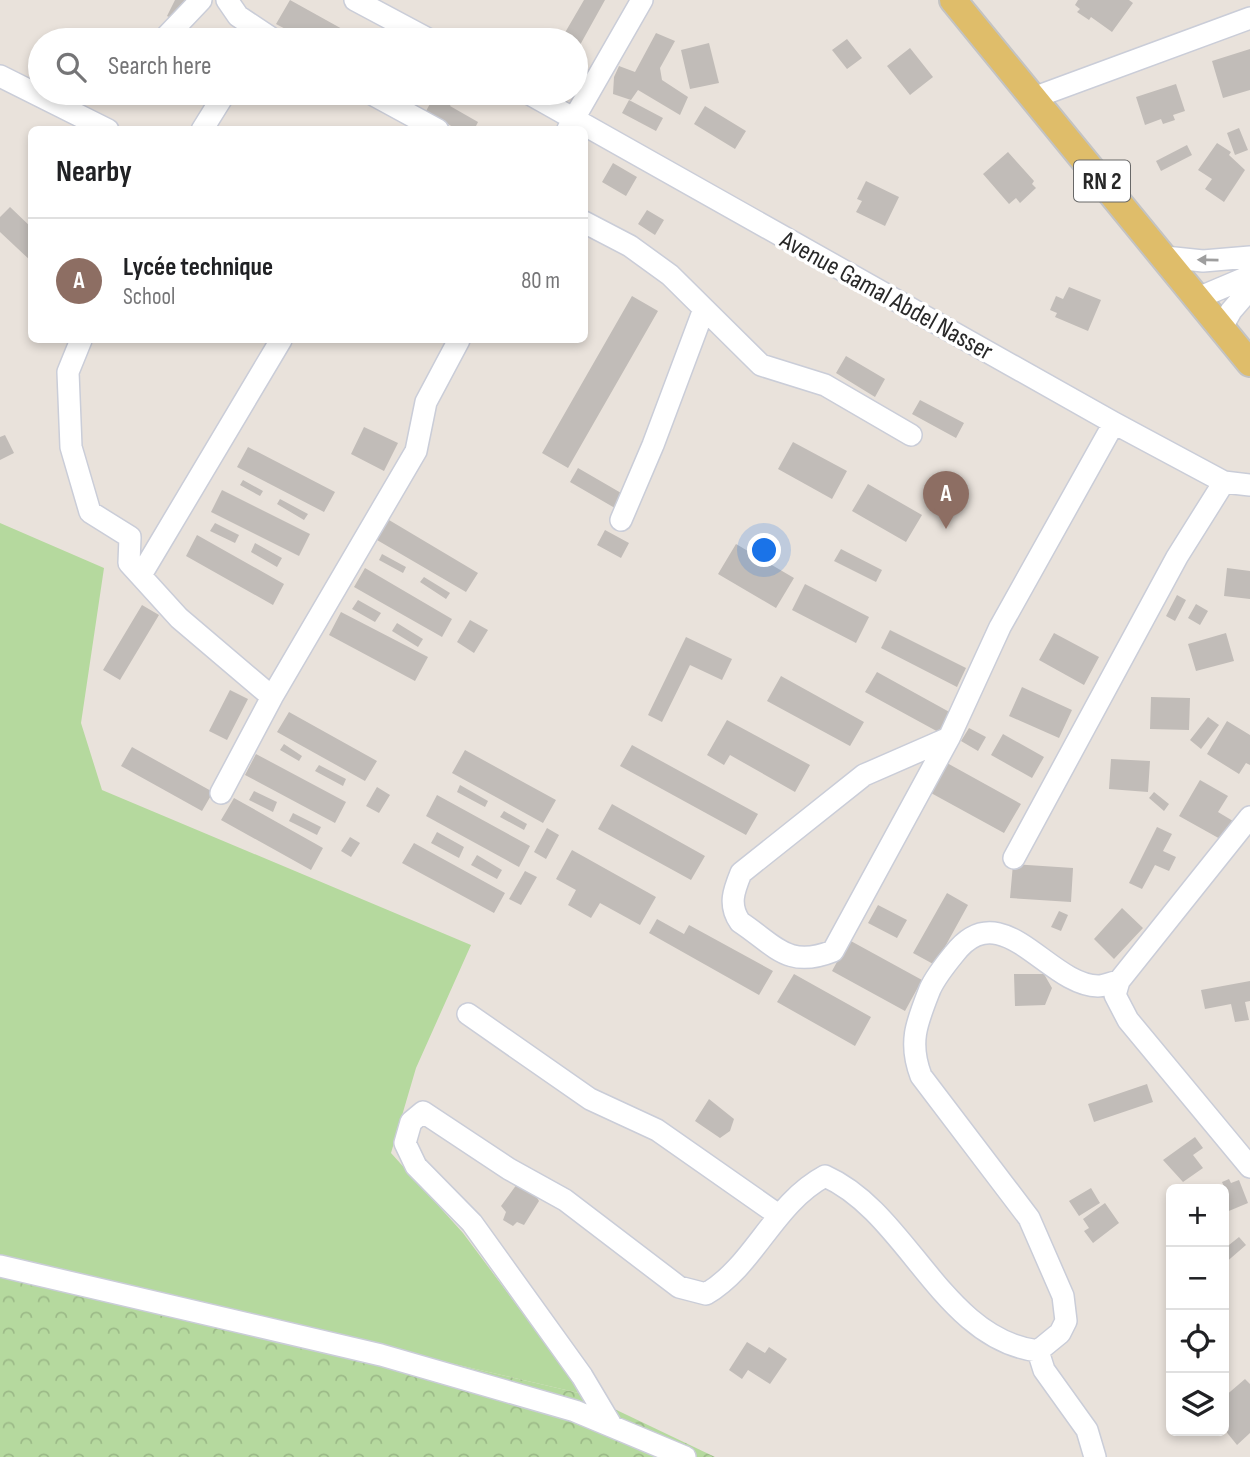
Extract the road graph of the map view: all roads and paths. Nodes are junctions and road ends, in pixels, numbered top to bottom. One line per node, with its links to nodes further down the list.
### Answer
1 (201, 0): 7 (street)
2 (227, 0): 8 (street)
3 (355, 0): 9 (street)
4 (642, 0): 12 (street)
5 (953, 0): 13 (main road, RN 2)
6 (1250, 18): 13 (street)
7 (174, 28)
8 (253, 28)
9 (408, 28)
10 (0, 76): 11 (street)
11 (28, 90)
12 (588, 94)
13 (1033, 98): 25 (main road, RN 2)
14 (58, 105): 21 (street)
15 (218, 105): 22 (street)
16 (384, 105): 19 (street)
17 (544, 105): 20 (street, Avenue Gamal Abdel Nasser)
18 (582, 105): 20 (street)
19 (405, 122)
20 (571, 124)
21 (100, 126)
22 (204, 126)
23 (588, 133): 36 (street, Avenue Gamal Abdel Nasser)
24 (588, 224): 30 (street)
25 (1165, 257): 26 (street, one-way to 25); 29 (main road, RN 2)
26 (1250, 257)
27 (1250, 276): 29 (street)
28 (1250, 289): 31 (street)
29 (1198, 298): 31 (main road, RN 2)
30 (704, 309): 37 (street); 40 (street)
31 (1222, 327): 35 (main road, RN 2)
32 (79, 343): 41 (street)
33 (279, 343): 41 (street)
34 (457, 343): 42 (street)
35 (1250, 363)
36 (1114, 423): 38 (street, Avenue Gamal Abdel Nasser); 43 (street)
37 (911, 435)
38 (1224, 482): 39 (street, Avenue Gamal Abdel Nasser); 46 (street)
39 (1250, 485)
40 (621, 520)
41 (141, 575): 42 (street)
42 (272, 697): 44 (street)
43 (949, 738): 43 (street)
44 (221, 793)
45 (1250, 817): 47 (street)
46 (1014, 858)
47 (1119, 981): 49 (street); 52 (street)
48 (468, 1014): 50 (street)
49 (1250, 1167)
50 (777, 1214): 52 (street); 53 (street)
51 (0, 1266): 53 (street)
52 (1038, 1351): 55 (street)
53 (610, 1423): 54 (street)
54 (685, 1457)
55 (1095, 1457)

